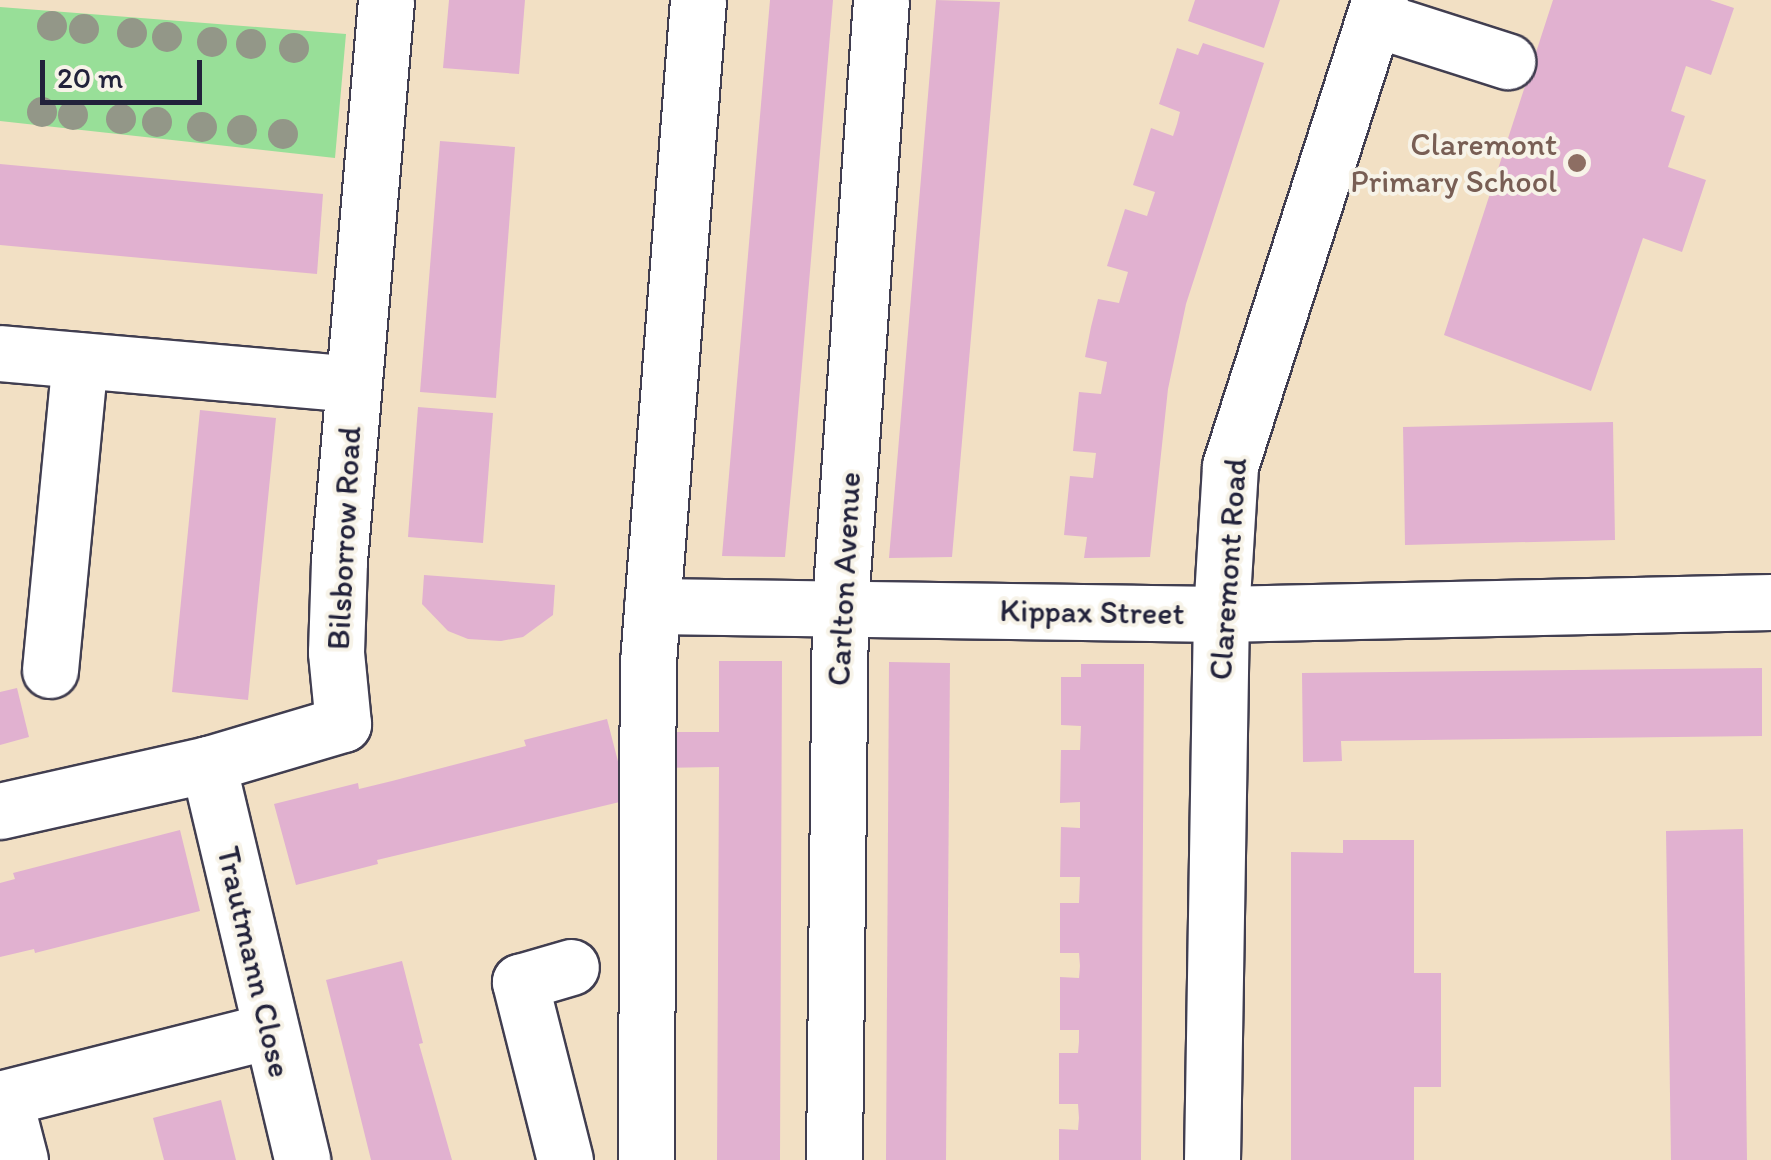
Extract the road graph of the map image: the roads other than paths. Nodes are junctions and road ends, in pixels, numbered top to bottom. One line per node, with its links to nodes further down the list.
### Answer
1 (386, 0): 9 (street, Bilsborrow Road)
2 (665, 0): 11 (street)
3 (698, 0): 11 (street)
4 (881, 0): 12 (street, Carlton Avenue)
5 (1378, 9): 6 (street); 13 (street, Claremont Road)
6 (1506, 61)
7 (0, 353): 8 (street)
8 (80, 360): 9 (street); 14 (street)
9 (353, 384): 15 (street, Bilsborrow Road)
10 (1771, 602): 13 (street, Kippax Street)
11 (652, 606): 12 (street, Kippax Street); 23 (street)
12 (840, 606): 13 (street, Kippax Street); 24 (street, Carlton Avenue)
13 (1221, 614): 25 (street, Claremont Road)
14 (50, 670)
15 (208, 764): 16 (street, Bilsborrow Road); 18 (street, Trautmann Close)
16 (0, 811)
17 (571, 967): 22 (street)
18 (269, 1031): 19 (street); 21 (street, Trautmann Close)
19 (2, 1098): 20 (street)
20 (20, 1160)
21 (302, 1160)
22 (566, 1160)
23 (646, 1160)
24 (834, 1160)
25 (1212, 1160)

